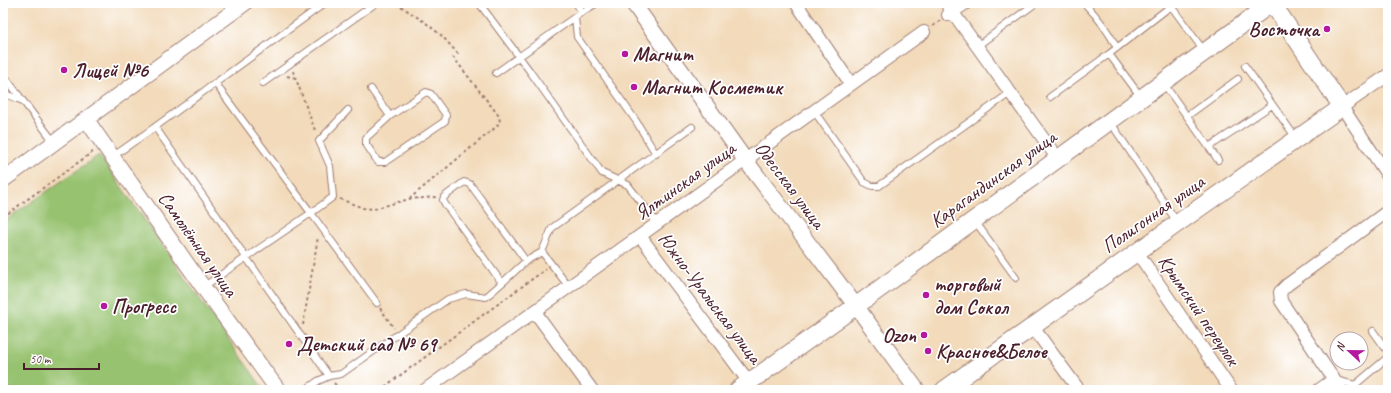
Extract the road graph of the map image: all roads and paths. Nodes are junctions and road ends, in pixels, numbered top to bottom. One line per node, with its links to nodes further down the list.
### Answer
1 (376, 3): 26 (lane)
2 (396, 3): 23 (path)
3 (479, 3): 24 (lane)
4 (576, 3): 16 (lane)
5 (597, 3): 16 (lane)
6 (633, 3): 61 (street, Одесская улица)
7 (796, 3): 35 (street)
8 (966, 3): 15 (street)
9 (1036, 3): 19 (lane)
10 (1084, 3): 20 (lane)
11 (1272, 3): 21 (main road, Карагандинская улица); 43 (main road)
12 (240, 4): 48 (street)
13 (323, 4): 32 (lane)
14 (1171, 5): 20 (lane); 21 (lane)
15 (949, 10): 18 (path); 19 (street)
16 (582, 12): 17 (lane)
17 (574, 17): 24 (lane); 57 (lane)
18 (924, 32): 35 (street, Ялтинская улица)
19 (977, 46): 37 (street)
20 (1117, 48): 22 (lane)
21 (1205, 52): 34 (main road, Карагандинская улица)
22 (1110, 54): 39 (lane); 40 (lane)
23 (460, 56)
24 (519, 56): 28 (lane); 64 (lane)
25 (453, 57): 67 (path)
26 (291, 64): 33 (lane); 53 (path)
27 (1245, 66): 42 (lane)
28 (496, 73)
29 (3, 74): 41 (lane)
30 (1388, 75): 43 (street, Полигонная улица)
31 (1238, 79): 47 (lane)
32 (215, 83): 50 (lane); 69 (lane)
33 (263, 83)
34 (1163, 83): 40 (main road, Карагандинская улица); 47 (lane)
35 (851, 84): 45 (street, Ялтинская улица)
36 (371, 89): 46 (lane)
37 (1010, 93): 45 (lane); 59 (street)
38 (3, 94): 41 (lane)
39 (1050, 98)
40 (1142, 98): 49 (main road, Карагандинская улица)
41 (23, 101): 54 (lane)
42 (1272, 105): 52 (lane); 56 (lane)
43 (1342, 107): 52 (main road, Полигонная улица); 62 (street)
44 (348, 110): 53 (lane)
45 (814, 111): 61 (street, Ялтинская улица)
46 (390, 116): 46 (lane)
47 (1187, 116): 56 (lane)
48 (86, 120): 54 (street); 55 (street, Самолётная улица)
49 (1110, 121): 59 (main road, Карагандинская улица); 72 (lane)
50 (154, 127): 58 (lane); 78 (lane)
51 (692, 127): 57 (lane)
52 (1297, 140): 72 (main road, Полигонная улица)
53 (319, 141): 65 (lane)
54 (54, 142): 63 (street)
55 (103, 144): 58 (street, Самолётная улица); 70 (path)
56 (1209, 147): 60 (lane)
57 (656, 154): 64 (lane)
58 (112, 157): 83 (street, Самолётная улица)
59 (1058, 159): 71 (main road, Карагандинская улица)
60 (1218, 160)
61 (746, 161): 73 (street, Ялтинская улица); 86 (street, Одесская улица)
62 (1388, 176)
63 (3, 180)
64 (619, 180): 73 (lane); 76 (lane)
65 (333, 197): 67 (path); 69 (lane)
66 (444, 197): 67 (path); 79 (lane); 82 (lane)
67 (409, 200)
68 (1388, 211): 95 (street)
69 (311, 213): 74 (lane); 78 (lane)
70 (3, 217)
71 (974, 220): 81 (lane); 86 (main road, Карагандинская улица)
72 (1178, 223): 77 (main road, Полигонная улица)
73 (658, 224): 75 (street, Ялтинская улица)
74 (320, 226): 85 (lane); 91 (path)
75 (640, 236): 84 (street, Ялтинская улица); 96 (street, Южно-Уральская улица)
76 (542, 252): 79 (lane); 80 (lane)
77 (1137, 252): 88 (main road, Полигонная улица); 105 (street, Крымский переулок)
78 (246, 258): 83 (lane); 91 (lane)
79 (526, 262): 82 (lane)
80 (552, 265): 84 (lane); 99 (path)
81 (1016, 278)
82 (502, 283): 90 (lane)
83 (204, 287): 97 (street, Самолётная улица)
84 (569, 287): 87 (street, Ялтинская улица)
85 (377, 303): 90 (path)
86 (856, 306): 96 (main road, Карагандинская улица); 102 (street, Одесская улица)
87 (535, 312): 100 (street, Ялтинская улица); 101 (street)
88 (1032, 326): 103 (main road, Полигонная улица); 104 (street)
89 (1373, 331): 92 (lane)
90 (398, 334): 94 (lane)
91 (301, 336): 94 (lane)
92 (1388, 352)
93 (1388, 357): 95 (lane)
94 (329, 376): 98 (lane)
95 (1333, 380): 106 (street); 107 (street)
96 (743, 386)
97 (278, 390)
98 (305, 390)
99 (380, 390)
100 (426, 390)
101 (592, 390)
102 (917, 390)
103 (944, 390)
104 (1079, 390)
105 (1231, 390)
106 (1319, 390)
107 (1341, 390)

